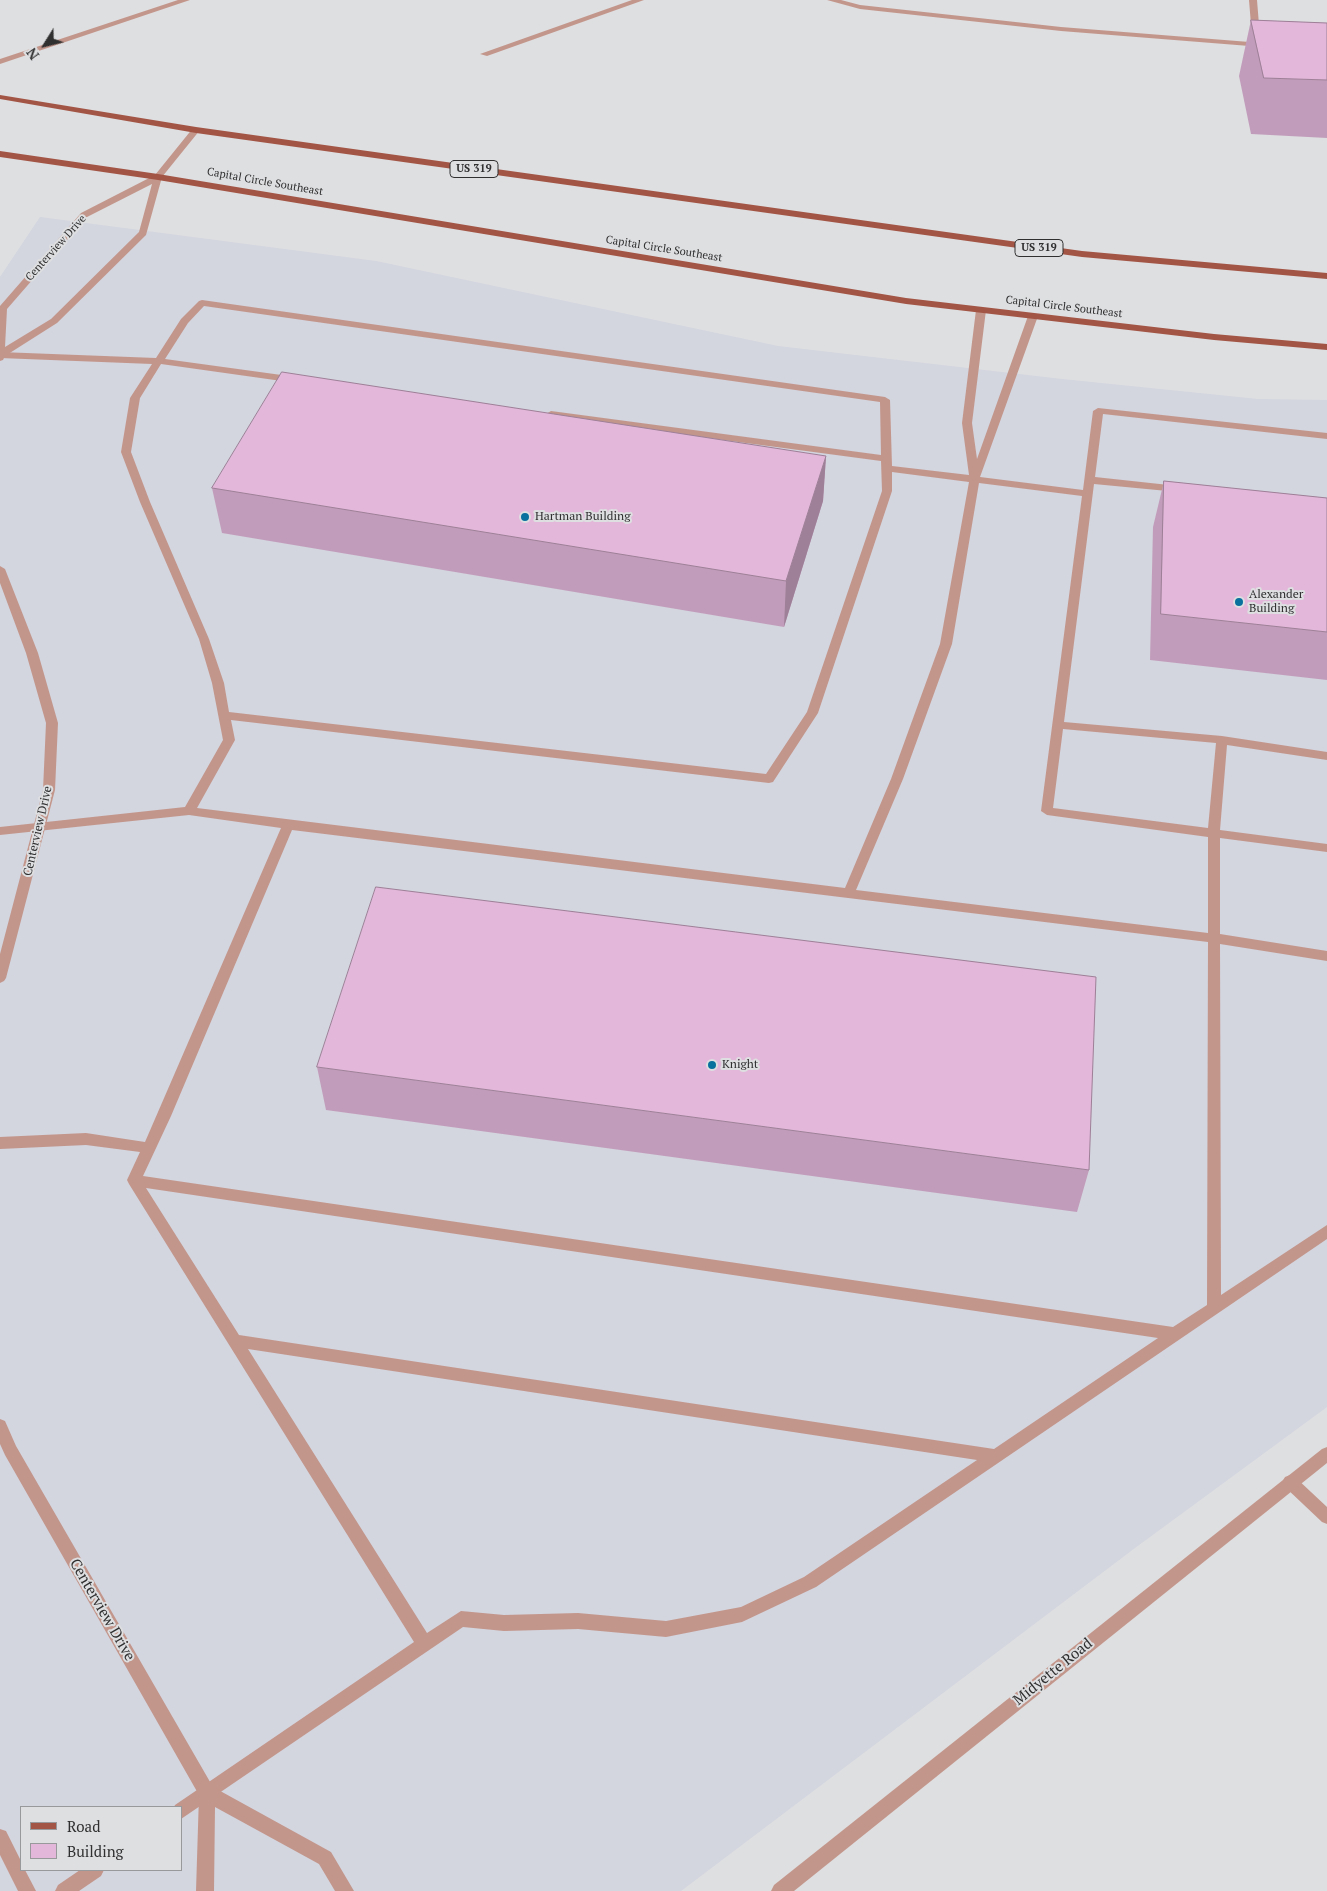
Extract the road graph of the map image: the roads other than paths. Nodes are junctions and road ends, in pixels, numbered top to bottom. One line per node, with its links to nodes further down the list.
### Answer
1 (186, 0): 8 (street)
2 (640, 0): 7 (street)
3 (831, 0): 5 (street)
4 (1252, 0): 5 (street)
5 (1257, 44): 6 (street)
6 (1274, 45)
7 (484, 54)
8 (0, 62)
9 (0, 97): 10 (main road, US 319)
10 (196, 130): 12 (street, Centerview Drive); 13 (main road, US 319)
11 (0, 154): 12 (main road, Capital Circle Southeast)
12 (158, 177): 14 (main road, Capital Circle Southeast); 17 (street, Centerview Drive); 17 (street, Centerview Drive)
13 (1327, 276)
14 (982, 310): 15 (main road, Capital Circle Southeast); 23 (street)
15 (1032, 316): 16 (main road, Capital Circle Southeast); 23 (street)
16 (1327, 347)
17 (0, 356): 18 (street)
18 (158, 361): 19 (street); 22 (street); 28 (street)
19 (306, 381)
20 (542, 413): 22 (street)
21 (1327, 436): 24 (street)
22 (886, 464): 23 (street); 28 (street)
23 (974, 480): 26 (street); 38 (street)
24 (1089, 480): 25 (street); 26 (street)
25 (1188, 490)
26 (1088, 494): 29 (street)
27 (0, 569): 33 (street, Centerview Drive)
28 (224, 715): 32 (street)
29 (1058, 725): 30 (street); 36 (street)
30 (1222, 740): 31 (street); 36 (street)
31 (1327, 756)
32 (190, 811): 33 (street); 34 (street)
33 (41, 825): 35 (street); 41 (street, Centerview Drive)
34 (288, 825): 38 (street); 43 (street)
35 (0, 831)
36 (1214, 833): 37 (street); 39 (street)
37 (1327, 848)
38 (850, 893): 39 (street)
39 (1213, 938): 40 (street); 46 (street)
40 (1327, 956)
41 (0, 978)
42 (0, 1143): 43 (street)
43 (149, 1148): 44 (street)
44 (134, 1180): 47 (street); 48 (street)
45 (1327, 1231): 46 (street)
46 (1214, 1308): 47 (street)
47 (1176, 1334): 51 (street)
48 (235, 1341): 51 (street); 54 (street)
49 (0, 1426): 55 (street, Centerview Drive)
50 (1327, 1454): 52 (street, Midyette Road)
51 (995, 1456): 54 (street)
52 (1290, 1482): 53 (street); 63 (street, Midyette Road)
53 (1327, 1517)
54 (425, 1644): 55 (street)
55 (207, 1793): 56 (street); 61 (street); 62 (street)
56 (182, 1810)
57 (0, 1837): 59 (street)
58 (94, 1871): 60 (street)
59 (27, 1891)
60 (64, 1891)
61 (205, 1891)
62 (345, 1891)
63 (780, 1891)

